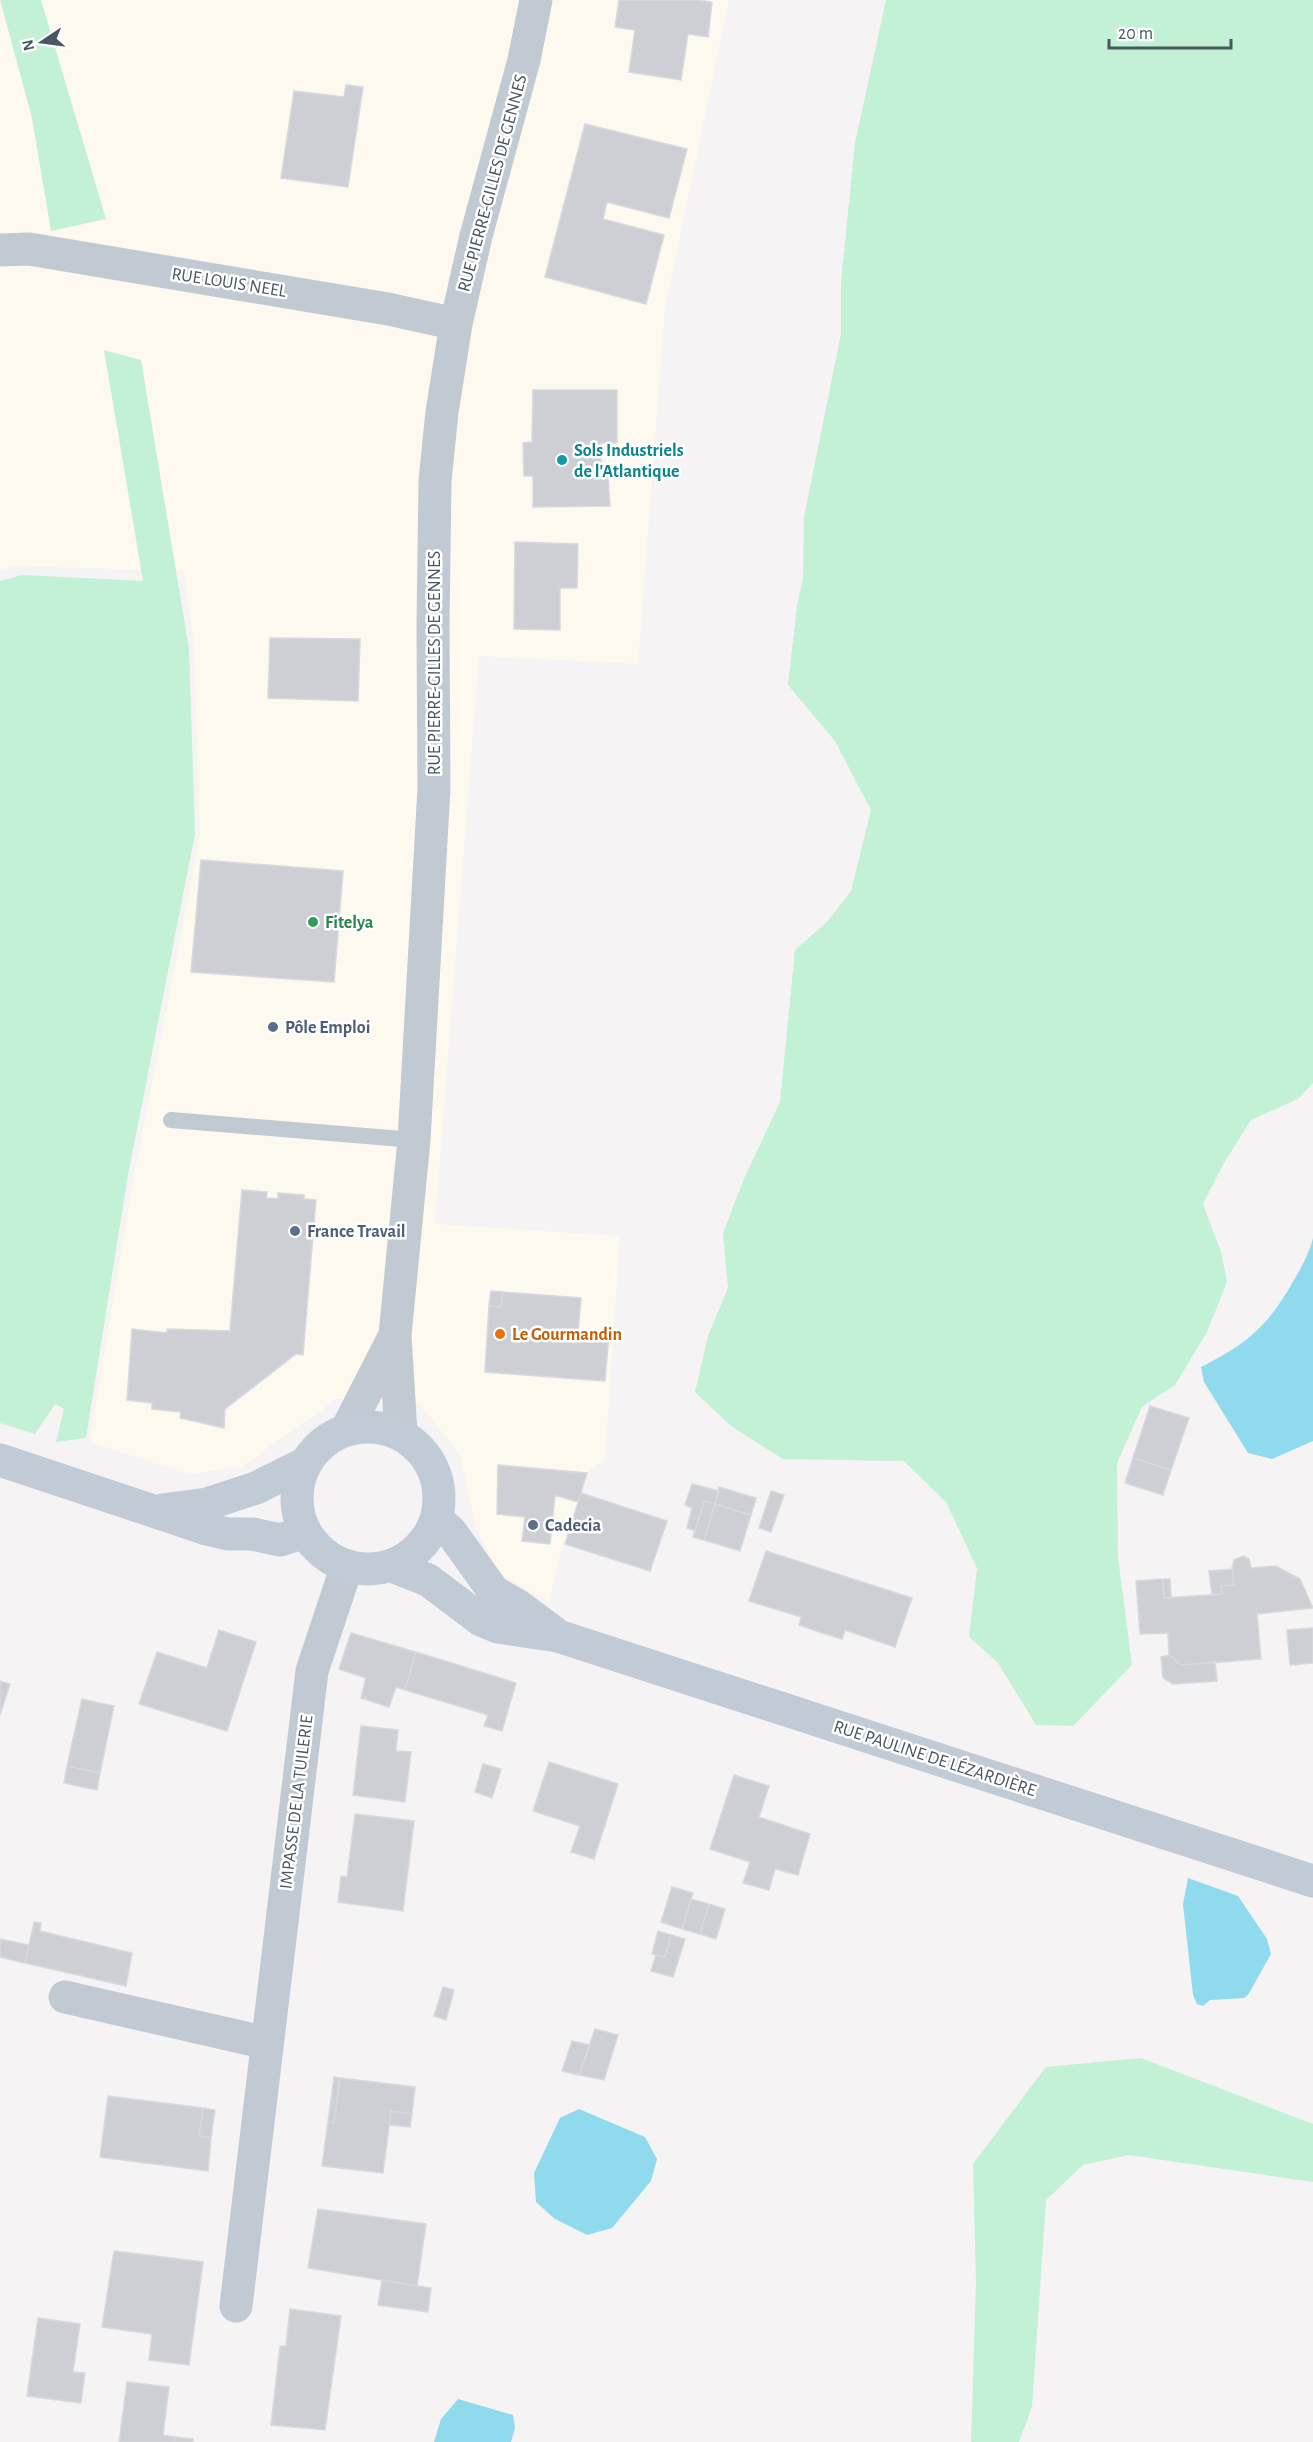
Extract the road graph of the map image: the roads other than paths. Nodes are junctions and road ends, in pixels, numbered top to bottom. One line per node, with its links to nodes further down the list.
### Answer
1 (536, 0): 3 (street, RUE PIERRE-GILLES DE GENNES)
2 (0, 250): 3 (street, RUE LOUIS NEEL)
3 (456, 324): 5 (street, RUE PIERRE-GILLES DE GENNES)
4 (171, 1120): 5 (lane)
5 (414, 1140): 6 (street, RUE PIERRE-GILLES DE GENNES)
6 (395, 1335): 7 (street, RUE PIERRE-GILLES DE GENNES); 8 (street, RUE PIERRE-GILLES DE GENNES)
7 (347, 1429): 8 (main road); 10 (main road)
8 (401, 1434): 12 (main road)
9 (0, 1460): 11 (main road)
10 (306, 1463): 11 (main road); 13 (main road)
11 (157, 1511): 13 (main road)
12 (437, 1518): 15 (main road); 16 (main road, RUE PAULINE DE LÉZARDIÈRE)
13 (305, 1532): 14 (main road)
14 (347, 1566): 15 (main road); 19 (street, IMPASSE DE LA TUILERIE)
15 (392, 1566): 16 (main road, RUE PAULINE DE LÉZARDIÈRE)
16 (558, 1636): 17 (main road, RUE PAULINE DE LÉZARDIÈRE)
17 (1313, 1881)
18 (65, 1997): 19 (street)
19 (267, 2043): 20 (street, IMPASSE DE LA TUILERIE)
20 (236, 2306)

